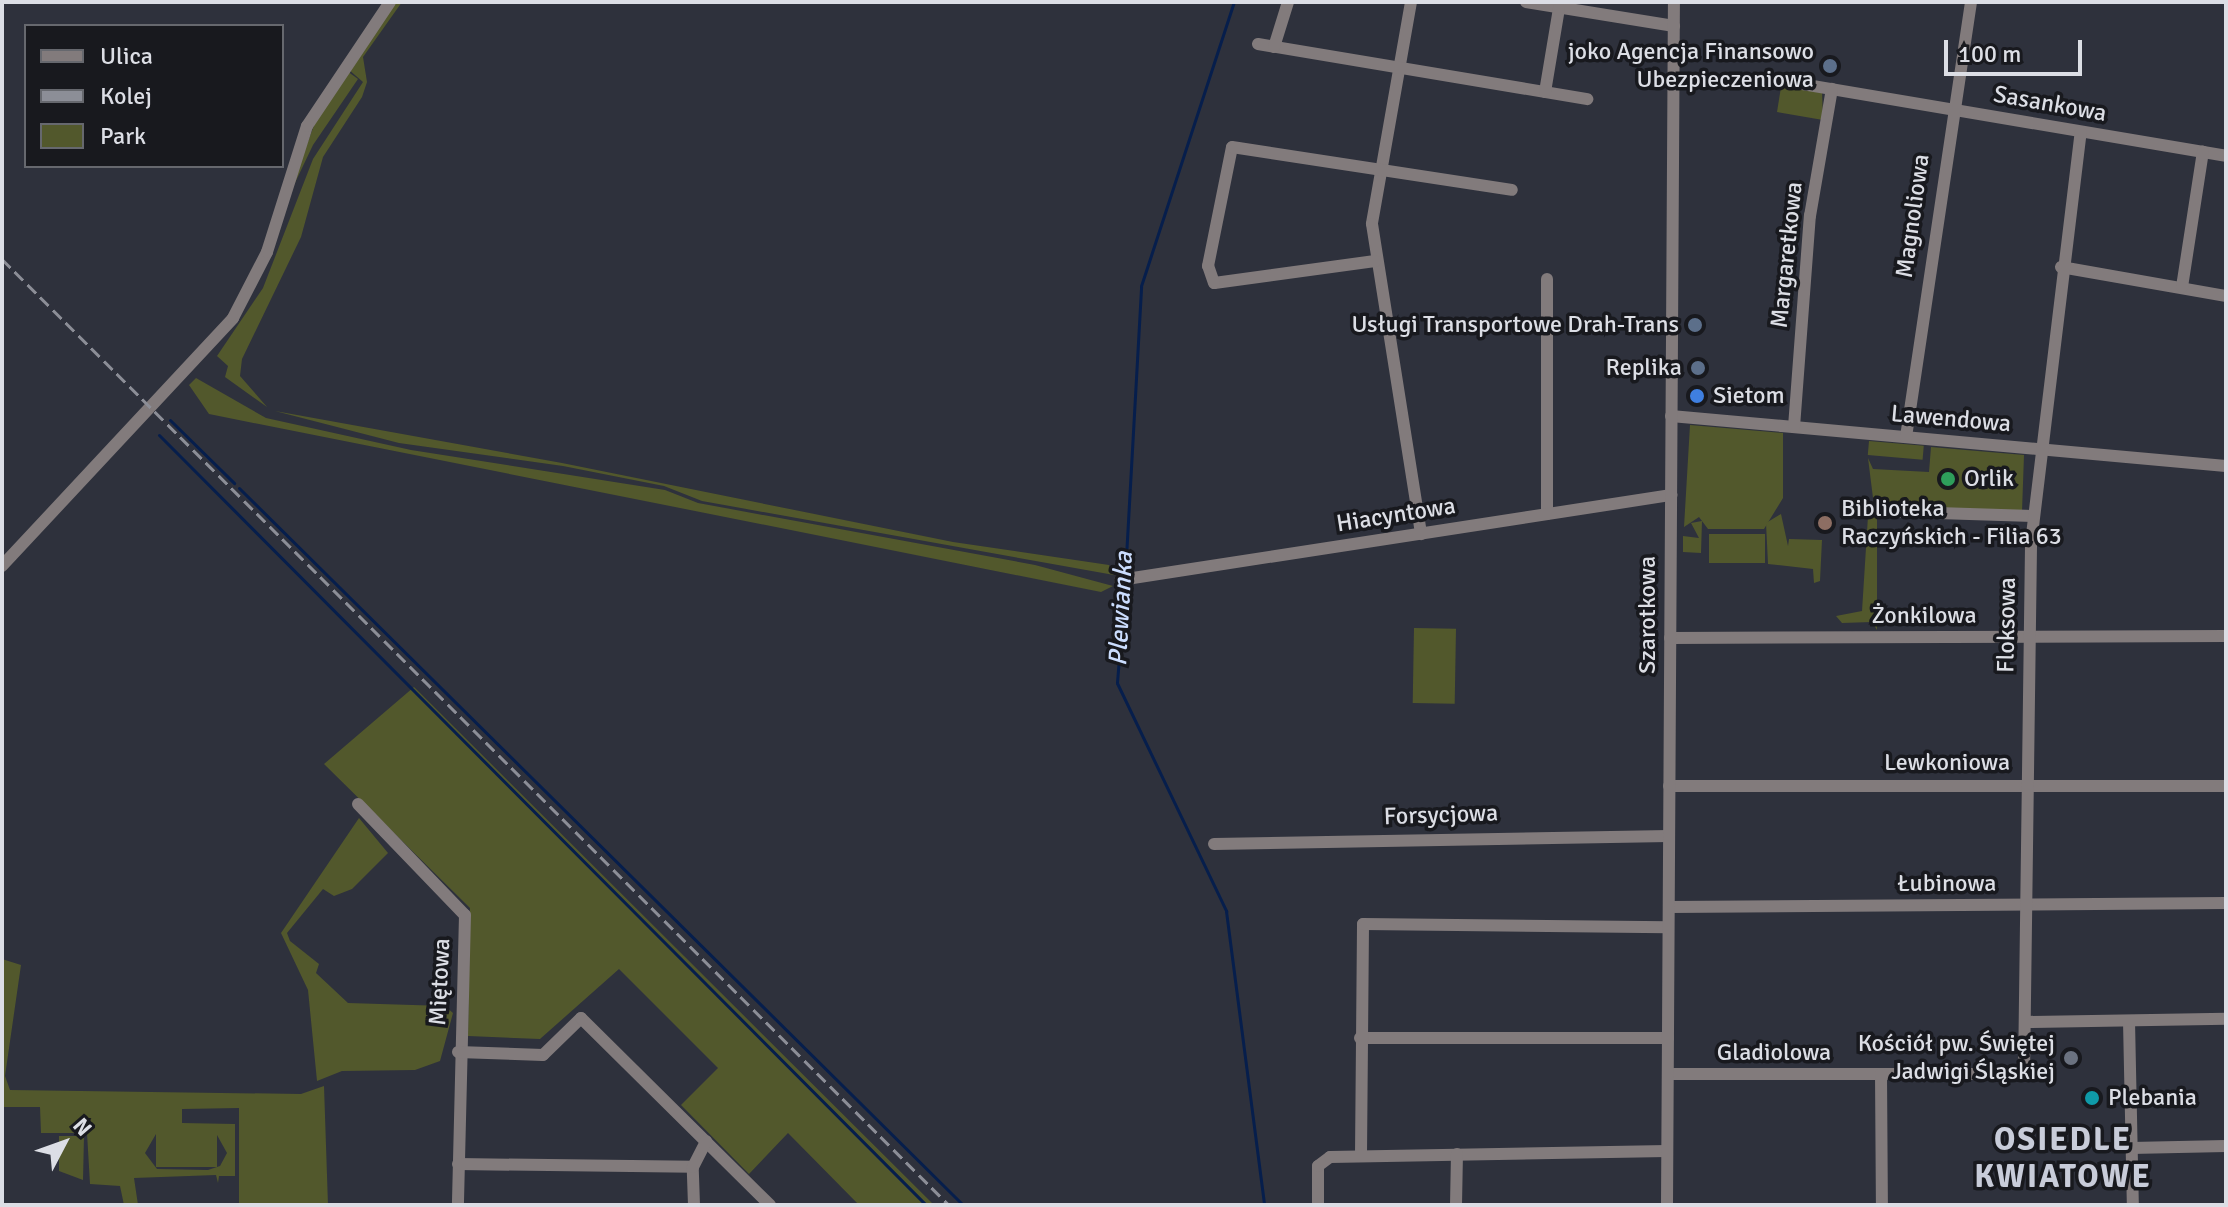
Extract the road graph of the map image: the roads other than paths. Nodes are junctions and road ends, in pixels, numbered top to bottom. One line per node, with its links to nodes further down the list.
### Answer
1 (390, 2): 37 (street)
2 (1288, 2): 10 (street)
3 (1411, 2): 11 (street)
4 (1526, 2): 7 (street)
5 (1674, 2): 8 (street, Szarotkowa)
6 (1971, 2): 16 (street, Magnoliowa)
7 (1559, 8): 8 (street); 14 (street)
8 (1674, 26): 27 (street, Szarotkowa)
9 (1258, 44): 10 (street)
10 (1274, 47): 11 (street)
11 (1399, 67): 14 (street); 20 (street)
12 (1772, 79): 13 (street, Sasankowa)
13 (1832, 89): 16 (street, Sasankowa); 28 (street, Margaretkowa)
14 (1545, 92): 15 (street)
15 (1587, 99)
16 (1951, 110): 17 (street, Sasankowa); 29 (street, Magnoliowa)
17 (2081, 132): 18 (street, Sasankowa); 23 (street, Floksowa)
18 (2203, 152): 19 (street, Sasankowa); 25 (street)
19 (2226, 156)
20 (1380, 168): 21 (street); 22 (street); 22 (street)
21 (1512, 190)
22 (1375, 261): 36 (street)
23 (2061, 267): 25 (street); 30 (street, Floksowa)
24 (1547, 279): 34 (street)
25 (2182, 287): 26 (street)
26 (2226, 296)
27 (1671, 416): 28 (street, Lawendowa); 32 (street, Szarotkowa)
28 (1794, 427): 29 (street, Lawendowa)
29 (1906, 437): 30 (street, Lawendowa)
30 (2039, 450): 31 (street, Lawendowa); 35 (street, Floksowa)
31 (2226, 466)
32 (1671, 495): 34 (street, Hiacyntowa); 40 (street, Szarotkowa)
33 (1874, 511): 35 (street)
34 (1547, 514): 36 (street, Hiacyntowa)
35 (2033, 516): 41 (street, Floksowa)
36 (1421, 534): 38 (street, Hiacyntowa)
37 (2, 566)
38 (1124, 580)
39 (2226, 636): 41 (street, Żonkilowa)
40 (1670, 638): 41 (street, Żonkilowa); 43 (street, Szarotkowa)
41 (2028, 638): 42 (street, Floksowa)
42 (2028, 784): 43 (street, Lewkoniowa); 44 (street, Lewkoniowa); 49 (street, Floksowa)
43 (1669, 786): 46 (street, Szarotkowa)
44 (2226, 786)
45 (358, 804): 57 (street, Miętowa)
46 (1669, 836): 47 (street, Forsycjowa); 50 (street, Szarotkowa)
47 (1214, 844)
48 (2226, 903): 49 (street, Łubinowa)
49 (2025, 906): 50 (street, Łubinowa); 54 (street, Floksowa)
50 (1669, 907): 51 (street, Szarotkowa)
51 (1668, 927): 55 (street); 56 (street, Szarotkowa)
52 (2226, 1019): 53 (street)
53 (2129, 1021): 54 (street); 63 (street)
54 (2026, 1022): 60 (street, Floksowa)
55 (1360, 1038): 56 (street); 66 (street)
56 (1668, 1038): 58 (street, Szarotkowa)
57 (458, 1052): 61 (street); 67 (street, Miętowa)
58 (1668, 1074): 59 (street, Gladiolowa); 64 (street, Szarotkowa)
59 (1881, 1074): 60 (street, Gladiolowa); 75 (street)
60 (2024, 1074)
61 (706, 1141): 68 (street); 71 (street)
62 (2226, 1146): 63 (street)
63 (2131, 1148): 76 (street)
64 (1667, 1151): 65 (street); 74 (street, Szarotkowa)
65 (1457, 1154): 66 (street); 73 (street)
66 (1361, 1155): 72 (street)
67 (458, 1164): 68 (street); 69 (street, Miętowa)
68 (693, 1167): 70 (street)
69 (458, 1205)
70 (694, 1205)
71 (770, 1205)
72 (1318, 1205)
73 (1456, 1205)
74 (1667, 1205)
75 (1882, 1205)
76 (2133, 1205)

